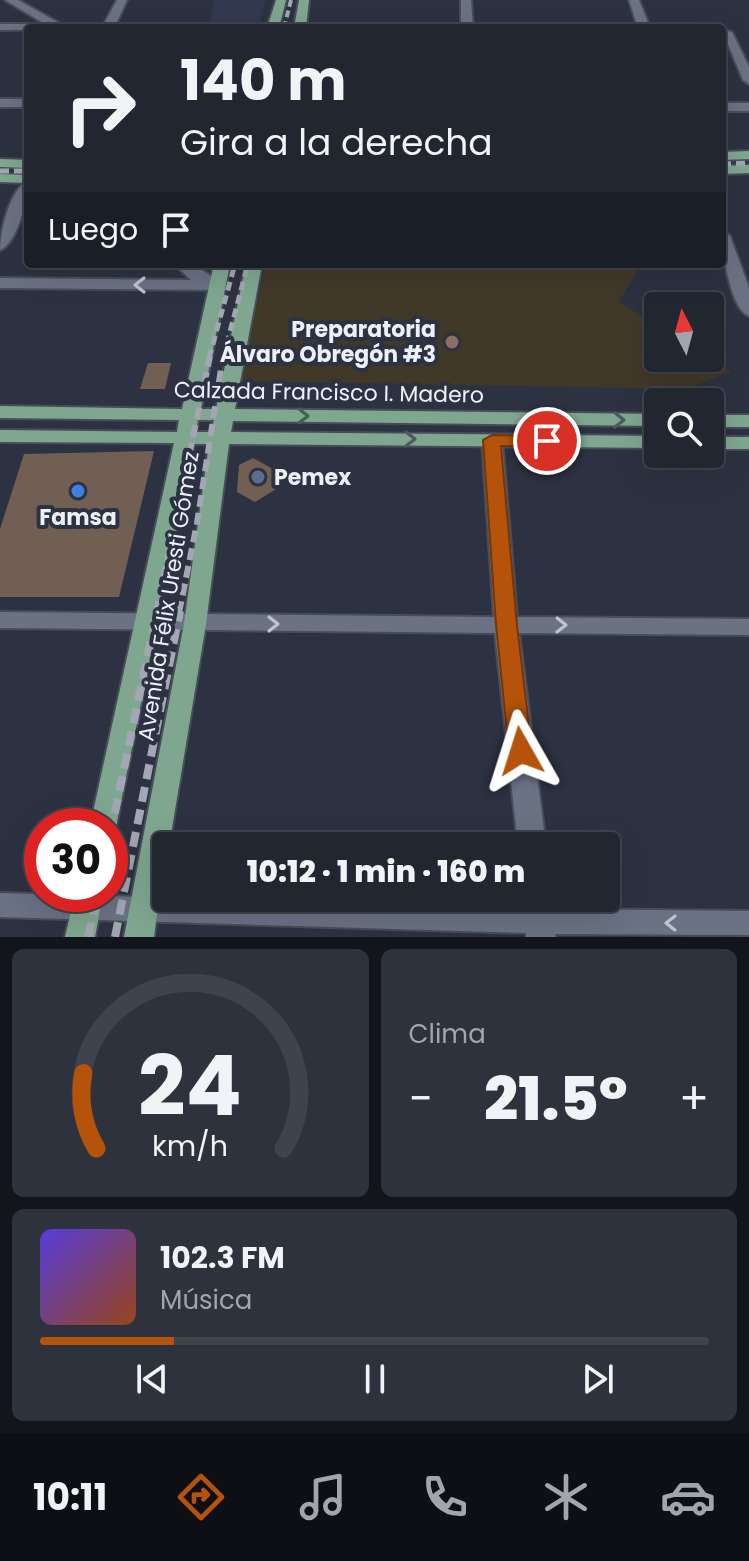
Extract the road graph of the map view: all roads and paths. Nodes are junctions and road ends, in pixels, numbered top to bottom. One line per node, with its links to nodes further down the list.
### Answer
1 (10, 0): 7 (street)
2 (122, 0): 8 (street)
3 (281, 0): 9 (main road)
4 (304, 0): 10 (main road)
5 (466, 0): 11 (street)
6 (634, 0): 12 (street)
7 (53, 24)
8 (110, 24)
9 (274, 24)
10 (301, 24)
11 (467, 24)
12 (643, 24)
13 (0, 27): 14 (street)
14 (24, 27)
15 (729, 32): 16 (street)
16 (749, 80)
17 (0, 103): 18 (street)
18 (24, 103)
19 (726, 107): 20 (street)
20 (749, 107)
21 (749, 155): 22 (main road)
22 (726, 156)
23 (0, 163): 24 (main road)
24 (24, 164)
25 (749, 169): 26 (main road)
26 (726, 170)
27 (0, 178): 28 (main road)
28 (24, 179)
29 (24, 194): 30 (street)
30 (0, 245)
31 (726, 245): 37 (street)
32 (187, 268): 36 (street)
33 (221, 268): 36 (main road, Avenida Félix Uresti Gómez)
34 (253, 268): 41 (main road, Avenida Félix Uresti Gómez)
35 (0, 283): 36 (street, one-way to 35)
36 (218, 284): 40 (main road, Avenida Félix Uresti Gómez)
37 (745, 286): 38 (street)
38 (749, 311)
39 (0, 412): 40 (main road, Calzada Francisco I. Madero)
40 (191, 414): 41 (main road, Calzada Francisco I. Madero); 46 (main road, Avenida Félix Uresti Gómez)
41 (225, 415): 42 (main road, Calzada Francisco I. Madero, one-way to 42); 47 (main road, Avenida Félix Uresti Gómez)
42 (644, 420)
43 (724, 421): 44 (main road)
44 (749, 421)
45 (0, 436): 46 (main road, Calzada Francisco I. Madero)
46 (186, 436): 47 (main road, Calzada Francisco I. Madero); 53 (main road, Avenida Félix Uresti Gómez)
47 (220, 437): 48 (main road, Calzada Francisco I. Madero, one-way to 48); 54 (main road, Avenida Félix Uresti Gómez)
48 (492, 440): 49 (main road, Calzada Francisco I. Madero); 55 (street)
49 (644, 442)
50 (724, 443): 51 (main road)
51 (749, 443)
52 (0, 620): 53 (street)
53 (148, 623): 54 (street); 57 (main road, Avenida Félix Uresti Gómez)
54 (195, 624): 55 (street, one-way to 55); 62 (main road, Avenida Félix Uresti Gómez)
55 (506, 625): 56 (street, one-way to 56); 58 (street)
56 (749, 627)
57 (106, 808)
58 (530, 832)
59 (24, 904): 60 (street)
60 (0, 905)
61 (128, 906): 62 (street)
62 (145, 908): 64 (street); 67 (main road, Avenida Félix Uresti Gómez)
63 (86, 912): 66 (main road)
64 (539, 919): 65 (street, one-way to 64)
65 (749, 923)
66 (80, 937)
67 (139, 937)

